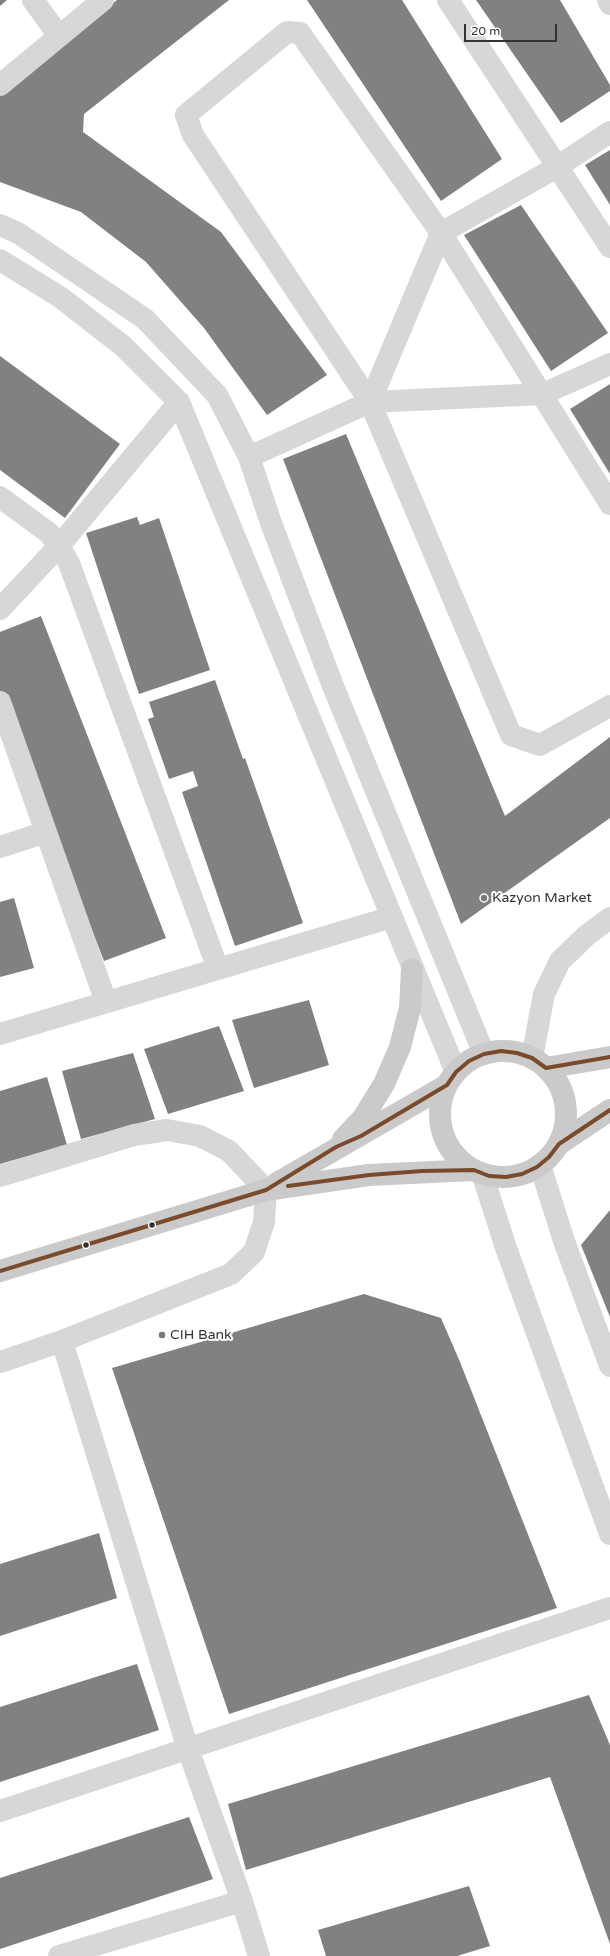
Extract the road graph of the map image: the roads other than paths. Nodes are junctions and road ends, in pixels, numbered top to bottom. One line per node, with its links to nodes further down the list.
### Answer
1 (33, 0): 6 (street)
2 (103, 0): 6 (street)
3 (448, 0): 9 (street)
4 (608, 0): 5 (street)
5 (610, 4)
6 (59, 36): 7 (street)
7 (0, 85)
8 (610, 132): 9 (street)
9 (557, 166): 11 (street); 12 (street)
10 (0, 225): 18 (street)
11 (441, 233): 15 (street); 17 (street); 17 (street)
12 (610, 247)
13 (0, 260): 16 (street)
14 (610, 364): 15 (street)
15 (543, 394): 17 (street); 20 (street)
16 (179, 402): 21 (street); 27 (street)
17 (370, 402): 18 (street); 24 (street)
18 (249, 457): 33 (street)
19 (0, 497): 21 (street)
20 (610, 504)
21 (59, 546): 22 (street); 30 (street)
22 (0, 609)
23 (0, 702): 25 (street)
24 (610, 706)
25 (46, 832): 26 (street); 31 (street)
26 (0, 847)
27 (392, 917): 29 (street); 30 (street)
28 (610, 918): 35 (street)
29 (412, 968): 36 (street); 39 (main road)
30 (218, 969): 31 (street)
31 (106, 1002): 32 (street)
32 (0, 1034)
33 (484, 1054): 35 (main road); 36 (main road)
34 (610, 1057): 35 (main road)
35 (539, 1063): 38 (main road)
36 (452, 1078): 39 (main road); 41 (main road)
37 (610, 1110): 38 (main road)
38 (559, 1144): 40 (main road)
39 (336, 1147): 43 (main road)
40 (540, 1165): 41 (main road); 47 (street)
41 (478, 1172): 43 (main road); 48 (street)
42 (0, 1176): 43 (street)
43 (266, 1190): 44 (main road); 45 (street)
44 (0, 1271)
45 (62, 1342): 46 (street); 50 (street)
46 (0, 1362)
47 (610, 1366)
48 (610, 1534)
49 (610, 1608): 50 (street)
50 (188, 1749): 51 (street); 52 (street)
51 (0, 1811)
52 (242, 1901): 53 (street); 54 (street)
53 (59, 1956)
54 (259, 1956)

